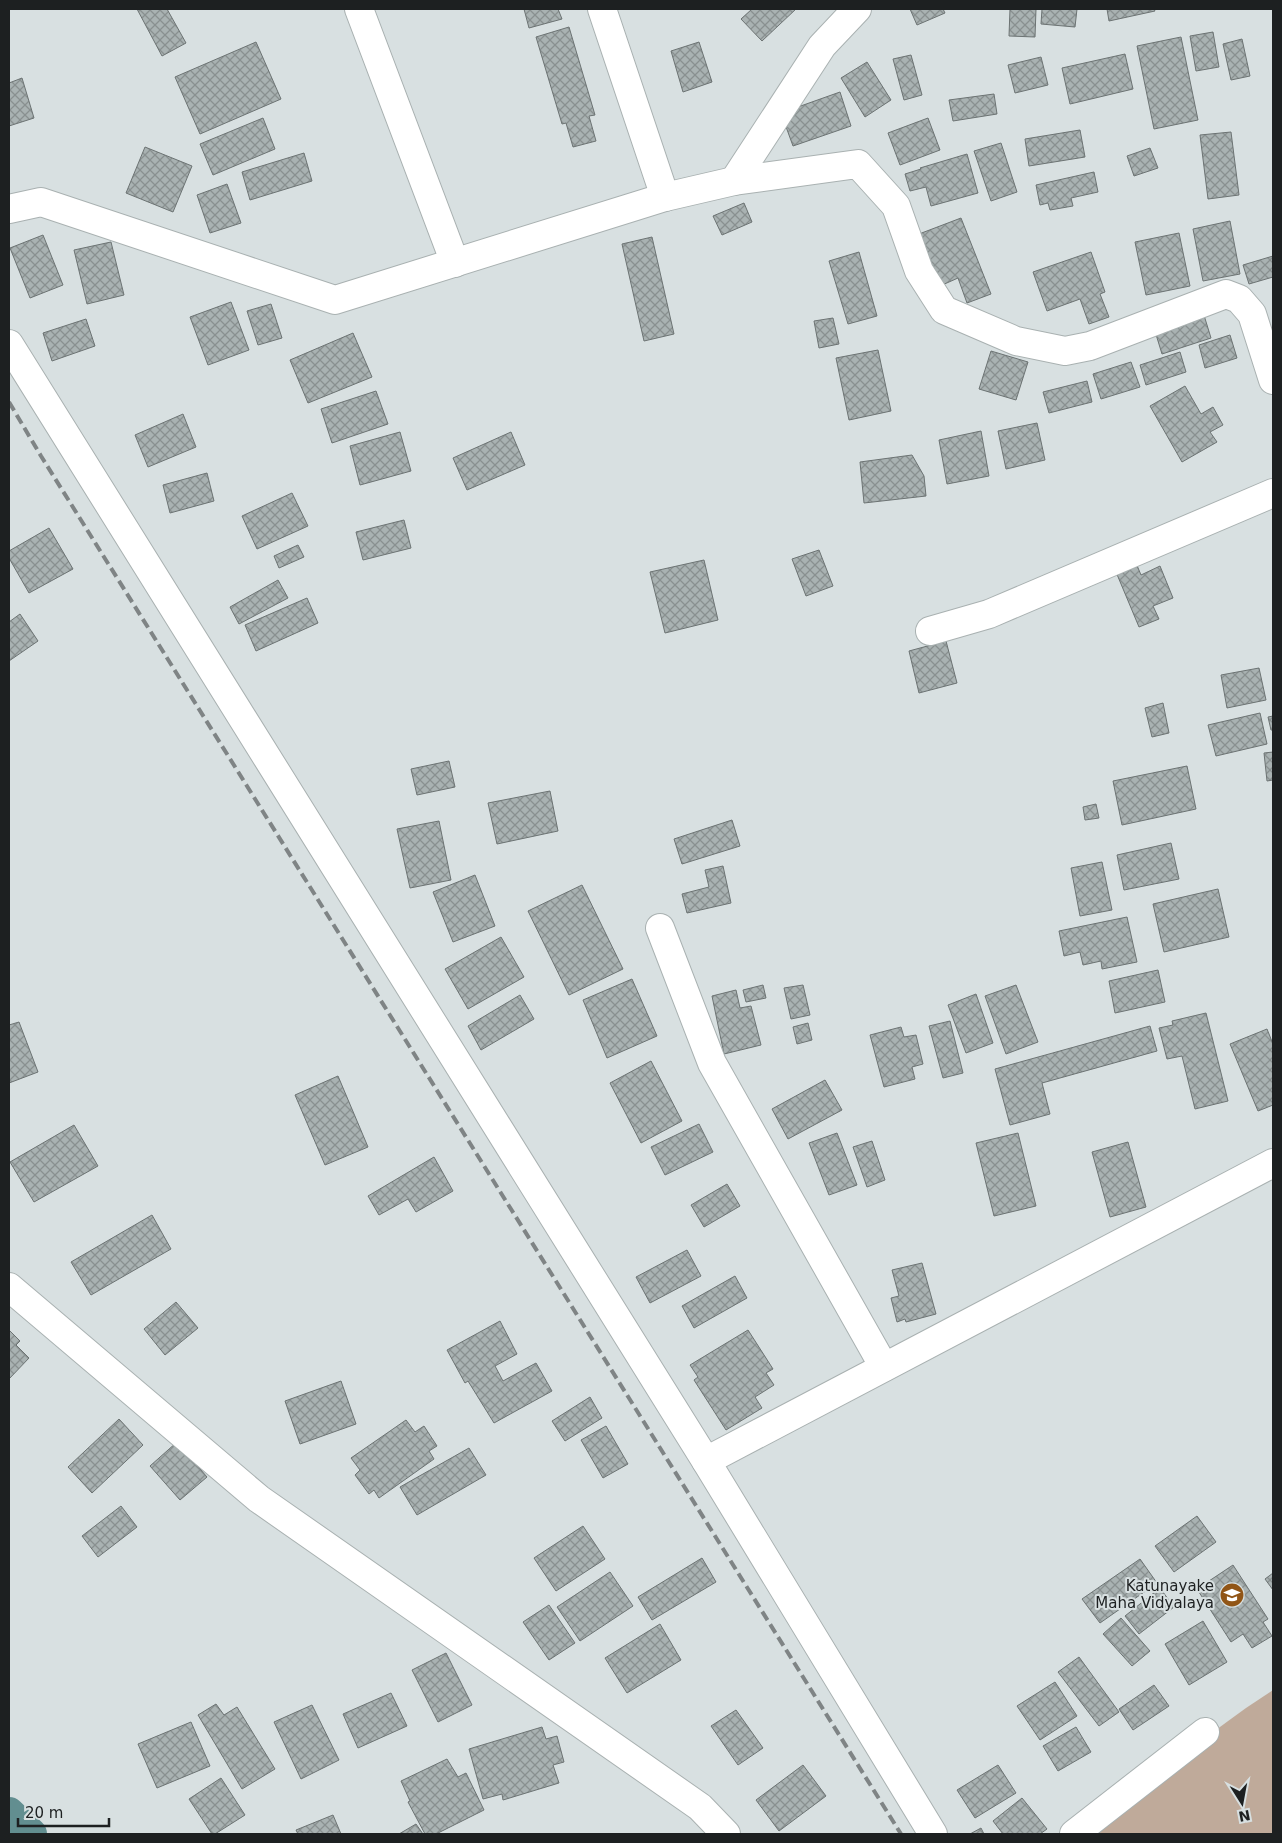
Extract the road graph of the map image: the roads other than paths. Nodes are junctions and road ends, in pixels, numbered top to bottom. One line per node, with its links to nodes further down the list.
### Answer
1 (359, 9): 7 (street)
2 (602, 9): 5 (street)
3 (857, 9): 4 (street)
4 (734, 181): 5 (street); 9 (street)
5 (665, 197): 7 (street)
6 (9, 209): 7 (street)
7 (455, 263)
8 (9, 344): 16 (street)
9 (1273, 380)
10 (1273, 493): 11 (street)
11 (930, 631)
12 (660, 928): 15 (street)
13 (1273, 1163): 15 (street)
14 (9, 1287): 18 (street)
15 (884, 1367): 16 (street)
16 (706, 1461): 19 (street)
17 (1205, 1732): 20 (street)
18 (726, 1834)
19 (933, 1834)
20 (1074, 1834)

